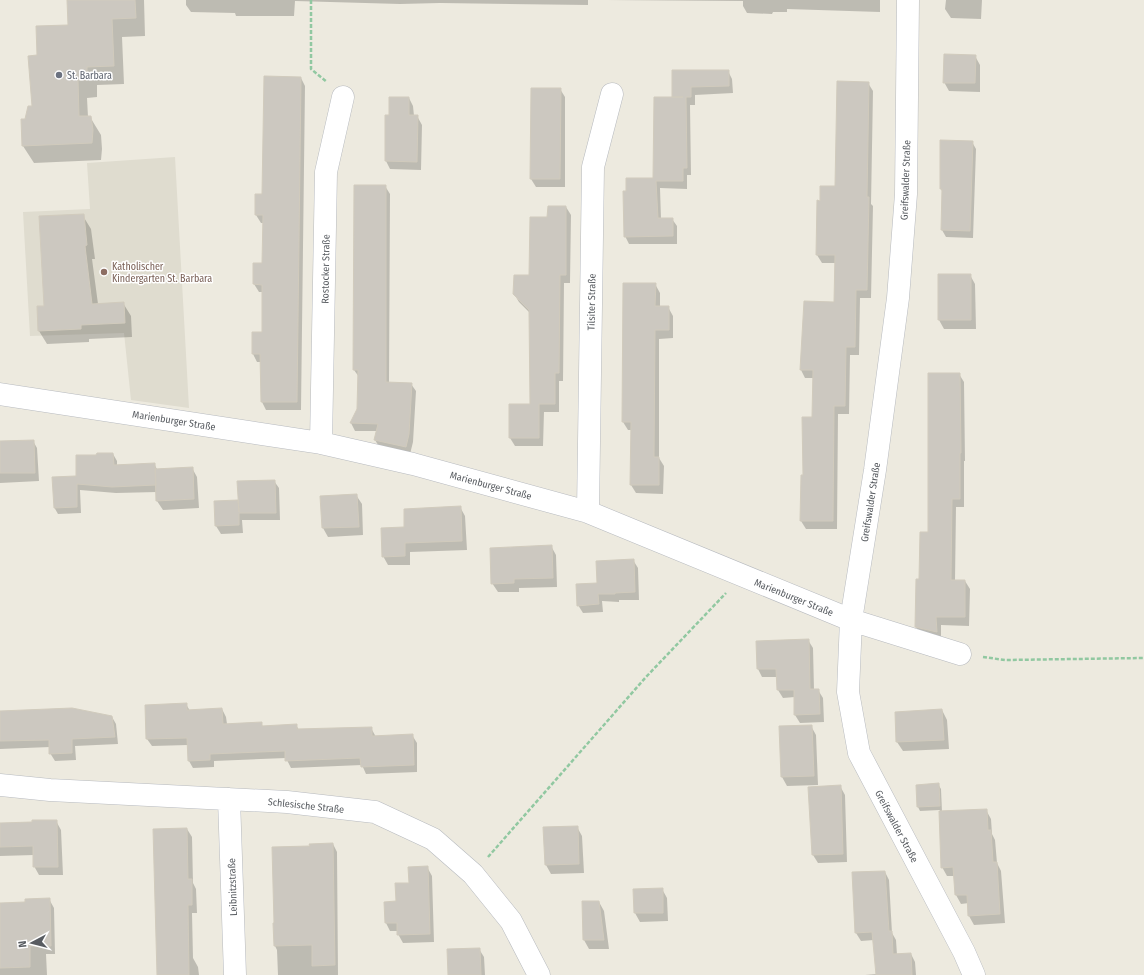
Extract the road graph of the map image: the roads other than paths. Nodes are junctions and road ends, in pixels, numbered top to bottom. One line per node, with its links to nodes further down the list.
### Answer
1 (908, 0): 7 (street, Greifswalder Straße)
2 (612, 94): 6 (street, Tilsiter Straße)
3 (343, 97): 5 (street, Rostocker Straße)
4 (0, 394): 5 (street, Marienburger Straße)
5 (321, 443): 6 (street, Marienburger Straße)
6 (588, 512): 7 (street, Marienburger Straße)
7 (851, 620): 8 (street, Marienburger Straße); 13 (street, Greifswalder Straße)
8 (960, 654)
9 (0, 785): 10 (street, Schlesische Straße)
10 (229, 799): 11 (street, Leibnitzstraße); 12 (street, Schlesische Straße)
11 (236, 975)
12 (539, 975)
13 (974, 975)

